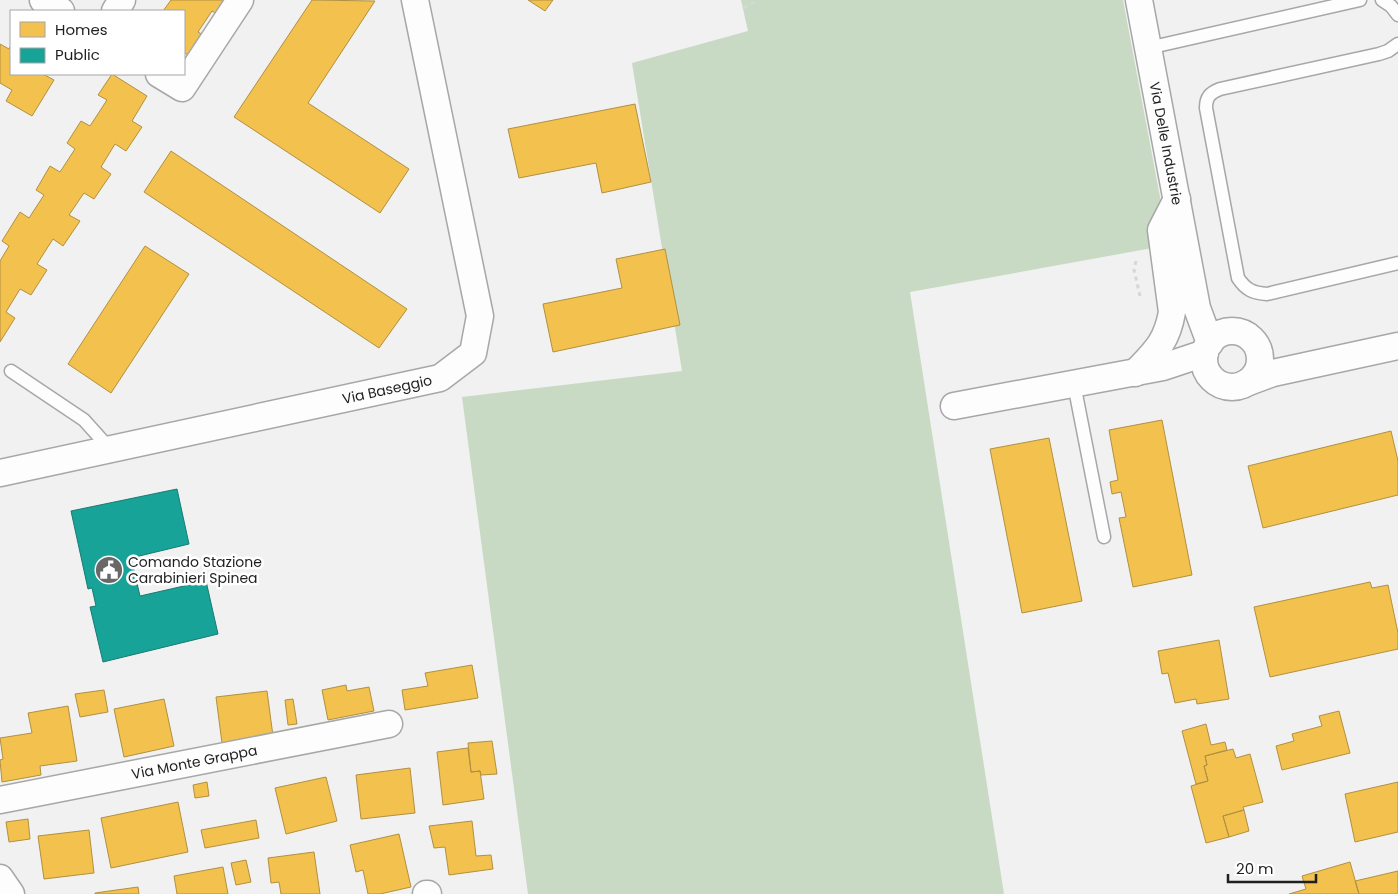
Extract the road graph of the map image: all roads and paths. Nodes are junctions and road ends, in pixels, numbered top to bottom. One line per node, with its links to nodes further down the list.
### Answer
1 (43, 0): 9 (street)
2 (240, 0): 13 (street)
3 (415, 0): 29 (street, Via Baseggio)
4 (758, 0): 8 (path)
5 (1139, 0): 12 (street, Via Delle Industrie)
6 (1360, 0): 12 (lane)
7 (1382, 0): 10 (lane)
8 (744, 8)
9 (59, 10)
10 (1398, 15)
11 (1398, 44): 16 (lane)
12 (1148, 48): 14 (street, Via Delle Industrie)
13 (161, 75)
14 (1177, 199): 17 (street, Via Delle Industrie); 25 (street)
15 (1138, 257): 18 (path)
16 (1398, 263)
17 (1193, 288): 19 (street, Via Delle Industrie); 22 (street, Via Delle Industrie)
18 (1144, 298)
19 (1232, 331): 21 (street, Via Delle Industrie); 22 (street)
20 (1398, 346): 23 (street, Via Delle Industrie)
21 (1257, 347): 23 (street, Via Delle Industrie); 26 (street)
22 (1208, 357): 25 (street); 26 (street, Via Delle Industrie)
23 (1305, 365): 26 (street, Via Delle Industrie)
24 (11, 371): 29 (lane)
25 (1135, 373): 27 (street)
26 (1246, 383)
27 (1074, 384): 28 (street); 31 (lane)
28 (954, 406)
29 (110, 449): 30 (street, Via Baseggio)
30 (0, 473)
31 (1104, 537)
32 (388, 724): 33 (street, Via Monte Grappa)
33 (0, 800)
34 (0, 878): 35 (street)
35 (11, 894)

